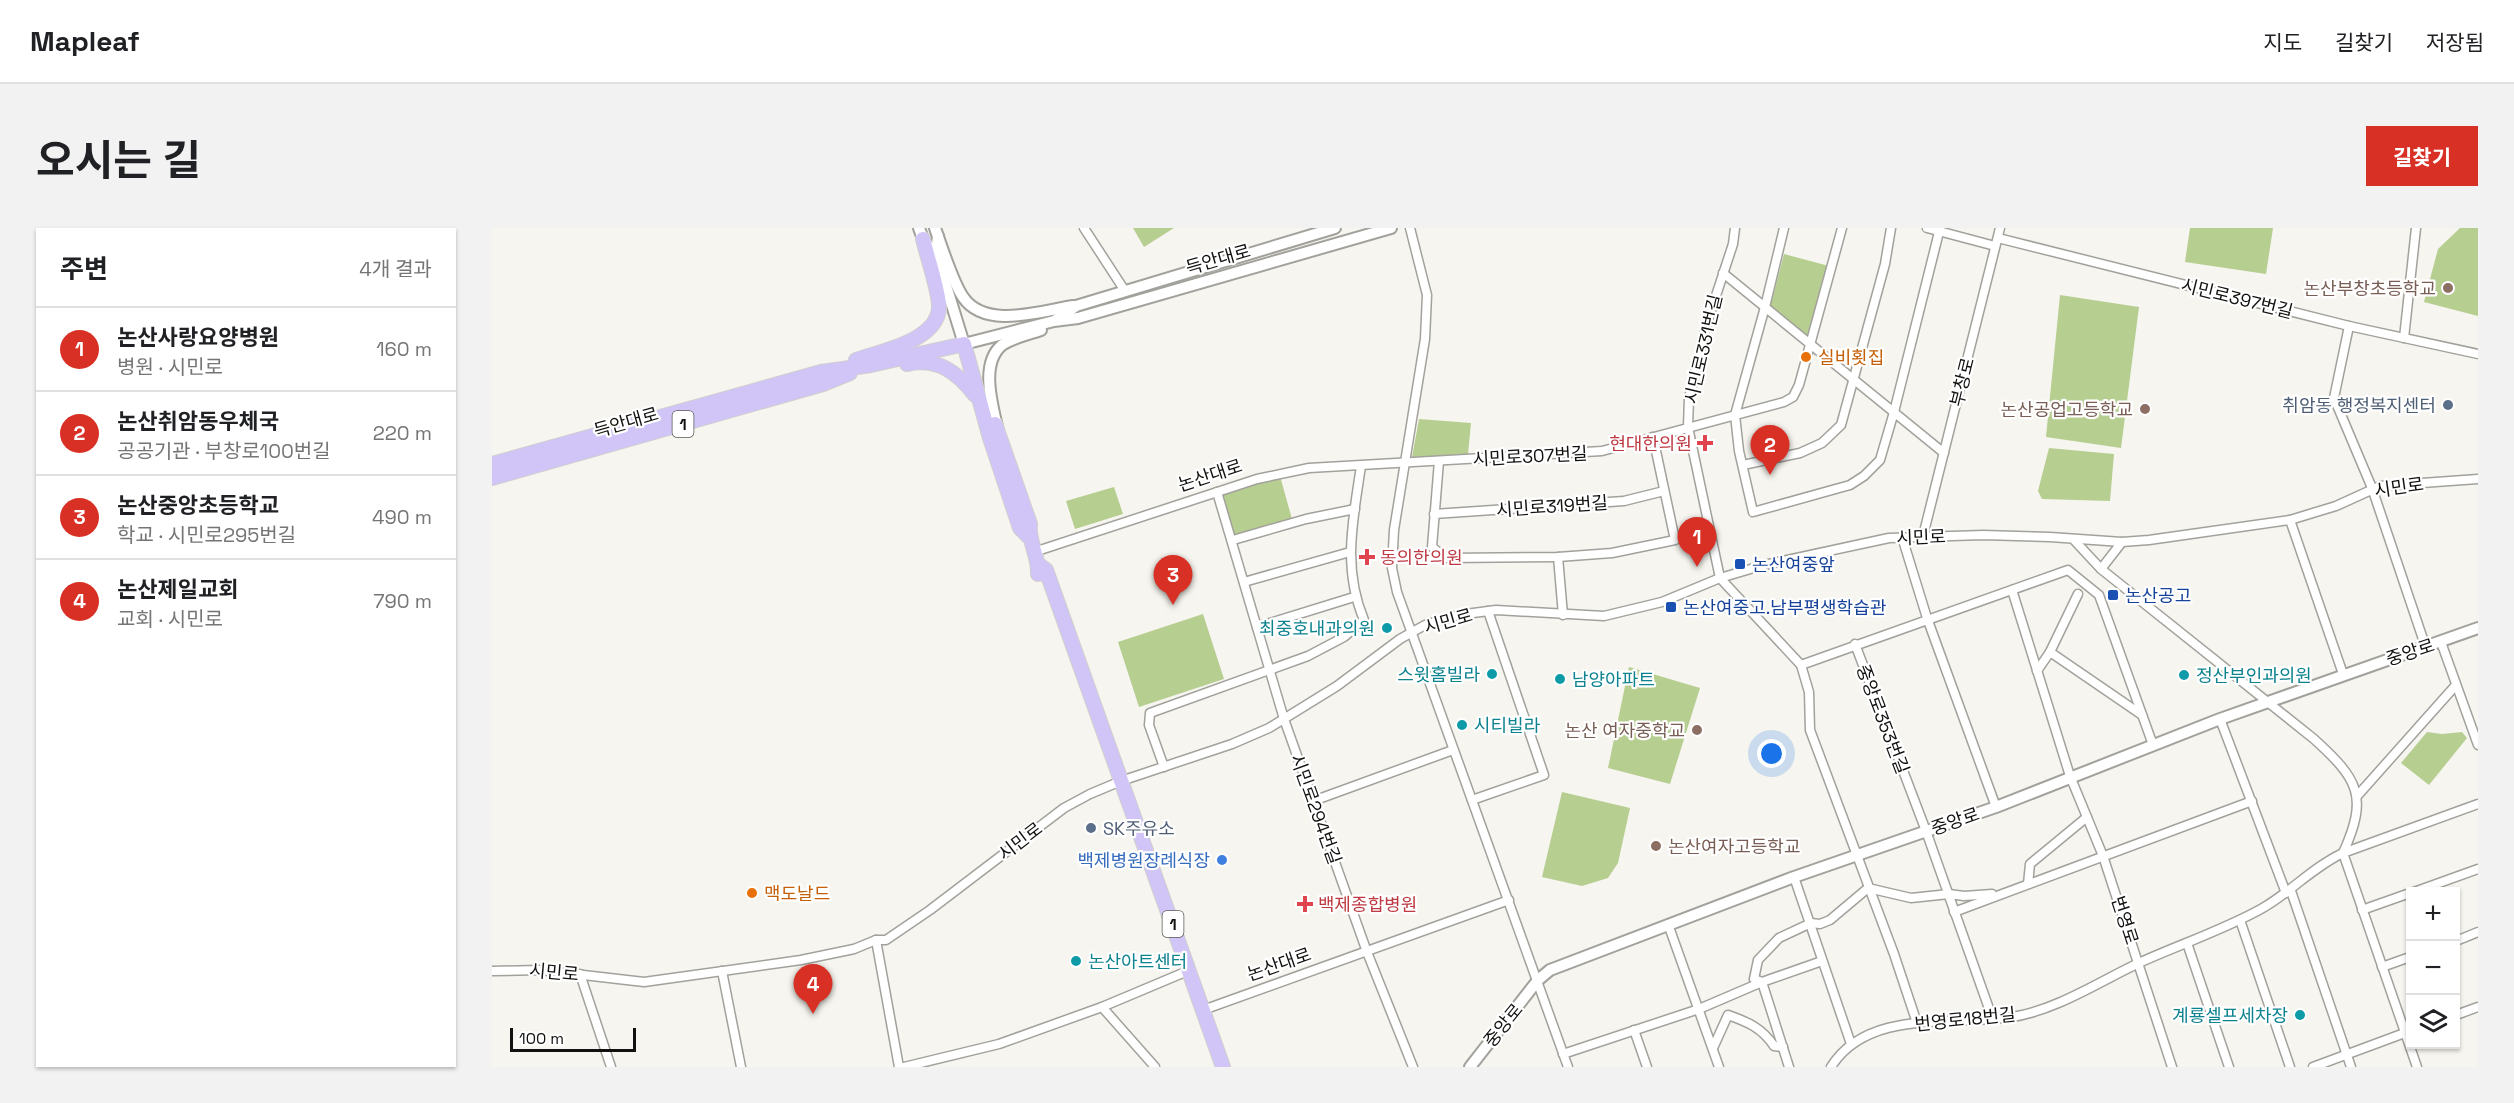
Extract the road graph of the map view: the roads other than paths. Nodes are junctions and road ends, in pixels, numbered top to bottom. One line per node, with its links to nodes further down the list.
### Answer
1 (1084, 228): 18 (street)
2 (1335, 228): 18 (street, 득안대로)
3 (1391, 228): 21 (street, 득안대로)
4 (1410, 228): 39 (street)
5 (1735, 228): 17 (street, 시민로331번길)
6 (1784, 228): 20 (street)
7 (1842, 228): 26 (street)
8 (1891, 228): 30 (street)
9 (1927, 228): 12 (street, 시민로397번길)
10 (2000, 228): 15 (street, 부창로)
11 (2416, 228): 24 (street)
12 (1939, 230): 15 (street, 시민로397번길); 32 (street)
13 (936, 232): 16 (street); 19 (street)
14 (921, 234): 16 (street); 29 (main road)
15 (1997, 242): 23 (street, 시민로397번길); 37 (street, 부창로)
16 (936, 253): 25 (street)
17 (1723, 273): 20 (street); 34 (street, 시민로331번길)
18 (1125, 291): 19 (street, 득안대로)
19 (1076, 306): 22 (street, 득안대로)
20 (1765, 307): 26 (street); 33 (street)
21 (1078, 318): 22 (street, 득안대로); 35 (street)
22 (1054, 321): 25 (street, 득안대로)
23 (2349, 326): 24 (street, 시민로397번길); 45 (street)
24 (2404, 338): 27 (street, 시민로397번길)
25 (964, 344): 28 (main road, 1); 29 (main road, 득안대로 / 1)
26 (1810, 345): 30 (street); 33 (street, 시민로307번길)
27 (2478, 354)
28 (973, 371): 31 (main road, 1); 35 (main road, 1)
29 (822, 378): 31 (main road, 1); 40 (main road, 득안대로 / 1); 43 (main road, 득안대로 / 1)
30 (1855, 380): 32 (street); 41 (street)
31 (979, 400): 52 (main road, 1)
32 (1894, 412): 37 (street); 41 (street)
33 (1735, 415): 34 (street, 시민로307번길); 41 (street)
34 (1688, 427): 36 (street, 시민로307번길); 61 (street, 시민로331번길)
35 (998, 435): 52 (main road, 1)
36 (1653, 438): 38 (street, 시민로307번길); 46 (street)
37 (1944, 453): 51 (street, 부창로)
38 (1439, 461): 39 (street, 시민로307번길); 49 (street)
39 (1403, 463): 42 (street, 논산대로); 71 (street)
40 (492, 464)
41 (1743, 465)
42 (1361, 466): 47 (street, 논산대로); 48 (street)
43 (492, 478)
44 (2478, 479): 45 (street, 시민로)
45 (2373, 488): 50 (street, 시민로); 74 (street)
46 (1664, 491): 49 (street, 시민로319번길); 58 (street)
47 (1217, 492): 54 (street, 시민로294번길); 59 (street, 논산대로)
48 (1355, 509): 54 (street); 57 (street)
49 (1434, 514): 58 (street)
50 (2290, 520): 56 (street, 시민로); 79 (street)
51 (1923, 536): 53 (street, 시민로); 55 (street, 시민로)
52 (1029, 537): 59 (main road, 1)
53 (1902, 537): 61 (street, 시민로); 68 (street)
54 (1233, 540): 62 (street, 시민로294번길)
55 (2074, 540): 56 (street, 시민로); 60 (street)
56 (2122, 542): 60 (street)
57 (1350, 552): 62 (street); 65 (street)
58 (1558, 557): 67 (street)
59 (1036, 559): 91 (main road, 1)
60 (2101, 569): 81 (street)
61 (1720, 578): 67 (street, 시민로); 76 (street)
62 (1244, 582): 69 (street, 시민로294번길)
63 (2012, 590): 68 (street, 중앙로353번길); 78 (street, 번영로); 82 (street, 중앙로353번길)
64 (2078, 594): 75 (street)
65 (1354, 597): 69 (street); 77 (street)
66 (1488, 611): 67 (street, 시민로); 71 (street, 시민로); 93 (street)
67 (1563, 615)
68 (1927, 618): 73 (street, 중앙로353번길); 97 (street)
69 (1257, 627): 77 (street, 시민로294번길)
70 (2478, 628): 72 (street, 중앙로)
71 (1410, 633): 83 (street, 시민로); 88 (street)
72 (2441, 642): 74 (street, 중앙로); 80 (street)
73 (1855, 644): 76 (street); 99 (street, 중앙로353번길)
74 (2426, 648): 79 (street, 중앙로)
75 (2050, 652): 78 (street); 82 (street)
76 (1801, 665): 101 (street)
77 (1269, 669): 83 (street, 시민로294번길); 89 (street)
78 (2037, 671): 90 (street, 번영로)
79 (2343, 674): 81 (street, 중앙로)
80 (2456, 685): 85 (street); 92 (street)
81 (2266, 703): 84 (street, 중앙로); 92 (street)
82 (2142, 716): 87 (street)
83 (1284, 719): 89 (street, 시민로); 94 (street, 시민로294번길)
84 (2220, 719): 87 (street, 중앙로); 95 (street)
85 (2475, 727): 86 (street)
86 (2478, 744)
87 (2153, 745): 90 (street, 중앙로)
88 (1453, 750): 93 (street); 94 (street)
89 (1164, 767): 91 (street, 시민로)
90 (2070, 776): 97 (street, 중앙로); 98 (street, 번영로)
91 (1121, 781): 119 (street, 시민로); 127 (main road, 1)
92 (2358, 795): 100 (street)
93 (1472, 800): 112 (street)
94 (1313, 801): 122 (street, 시민로294번길)
95 (2252, 801): 102 (street); 108 (street)
96 (2478, 804): 100 (street, 번영로18번길)
97 (1996, 807): 99 (street, 중앙로)
98 (2087, 817): 102 (street, 번영로); 105 (street)
99 (1926, 831): 101 (street, 중앙로); 110 (street, 중앙로353번길)
100 (2343, 853): 108 (street, 번영로18번길); 113 (street)
101 (1856, 855): 104 (street, 중앙로); 107 (street)
102 (2103, 856): 105 (street); 125 (street, 번영로)
103 (2478, 869): 106 (street)
104 (1794, 877): 116 (street); 117 (street, 중앙로)
105 (2028, 884): 109 (street)
106 (2426, 887)
107 (1868, 888): 110 (street); 116 (street); 139 (street)
108 (2288, 892): 115 (street, 번영로18번길); 148 (street)
109 (2004, 893): 110 (street); 114 (street)
110 (1949, 894): 114 (street, 중앙로353번길)
111 (2406, 894): 113 (street)
112 (1509, 900): 122 (street, 논산대로); 131 (street)
113 (2362, 910): 126 (street)
114 (1954, 912): 138 (street, 중앙로353번길)
115 (2240, 920): 121 (street, 번영로18번길); 164 (street)
116 (1811, 922): 124 (street); 132 (street)
117 (1668, 924): 131 (street, 중앙로); 135 (street)
118 (2478, 933): 120 (street)
119 (876, 940): 129 (street, 시민로); 151 (street)
120 (2460, 940)
121 (2187, 944): 125 (street, 번영로18번길); 163 (street)
122 (1367, 952): 136 (street, 논산대로); 155 (street, 시민로294번길)
123 (2406, 958): 126 (street)
124 (1822, 961): 132 (street); 143 (street)
125 (2139, 963): 138 (street, 번영로18번길); 162 (street, 번영로)
126 (2382, 967): 140 (street)
127 (1190, 970): 133 (street); 136 (main road, 1)
128 (492, 971): 130 (street, 시민로)
129 (722, 971): 130 (street, 시민로); 150 (street)
130 (580, 974): 149 (street)
131 (1538, 980): 147 (street); 156 (street, 중앙로)
132 (1762, 982): 135 (street); 144 (street)
133 (1102, 1007): 152 (street); 153 (street)
134 (2478, 1007): 137 (street)
135 (1699, 1009): 141 (street); 145 (street)
136 (1203, 1010): 154 (main road, 1)
137 (2460, 1014)
138 (1992, 1017): 139 (street, 번영로18번길)
139 (1917, 1023): 143 (street, 번영로18번길)
140 (2406, 1027)
141 (1634, 1030): 147 (street); 158 (street)
142 (2406, 1033): 148 (street)
143 (1851, 1044): 161 (street, 번영로18번길)
144 (1783, 1047): 145 (street); 160 (street)
145 (1713, 1048): 159 (street)
146 (2412, 1049): 167 (street)
147 (1563, 1054): 157 (street)
148 (2346, 1054): 165 (street); 166 (street)
149 (611, 1067)
150 (741, 1067)
151 (898, 1067)
152 (904, 1067)
153 (1155, 1067)
154 (1223, 1067)
155 (1413, 1067)
156 (1470, 1067)
157 (1568, 1067)
158 (1647, 1067)
159 (1719, 1067)
160 (1790, 1067)
161 (1832, 1067)
162 (2172, 1067)
163 (2229, 1067)
164 (2290, 1067)
165 (2313, 1067)
166 (2351, 1067)
167 (2417, 1067)

